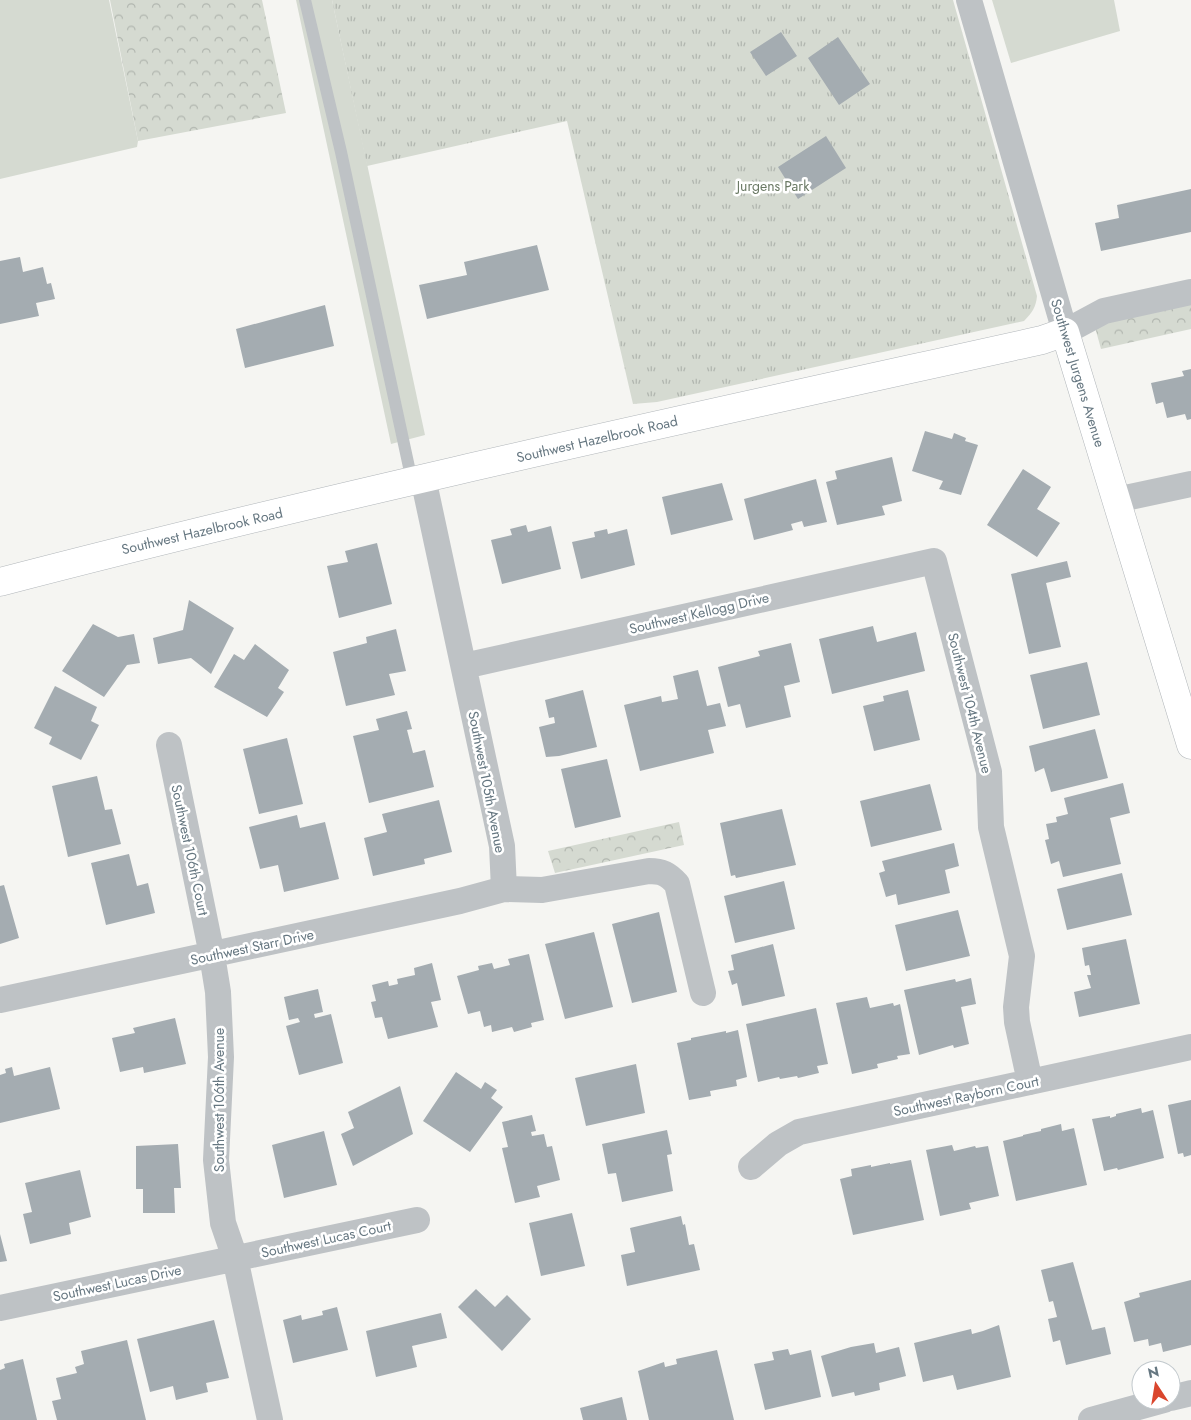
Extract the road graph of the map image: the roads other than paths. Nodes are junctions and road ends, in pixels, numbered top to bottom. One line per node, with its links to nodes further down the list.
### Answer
1 (306, 0): 5 (lane)
2 (969, 0): 4 (street, Southwest Jurgens Avenue)
3 (1191, 292): 4 (street, Southwest Hazelbrook Road)
4 (1065, 332): 5 (street, Southwest Hazelbrook Road); 7 (street, Southwest Jurgens Avenue)
5 (417, 480): 9 (street, Southwest Hazelbrook Road); 10 (street, Southwest 105th Avenue)
6 (1191, 484): 7 (street)
7 (1116, 500): 12 (street, Southwest Jurgens Avenue)
8 (934, 561): 10 (street, Southwest Kellogg Drive); 18 (street, Southwest 104th Avenue)
9 (0, 582)
10 (464, 666): 13 (street, Southwest 105th Avenue)
11 (169, 745): 14 (street, Southwest 106th Court)
12 (1191, 745)
13 (504, 889): 14 (street, Southwest Starr Drive); 15 (street)
14 (212, 955): 16 (street, Southwest Starr Drive); 21 (street, Southwest 106th Avenue)
15 (703, 993)
16 (0, 1000)
17 (1191, 1047): 18 (street, Southwest Rayborn Court)
18 (1030, 1082): 19 (street, Southwest Rayborn Court)
19 (751, 1167)
20 (417, 1220): 21 (street, Southwest Lucas Court)
21 (235, 1258): 22 (street, Southwest Lucas Drive); 24 (street, Southwest 106th Avenue)
22 (0, 1308)
23 (1131, 1409): 25 (street)
24 (270, 1420)
25 (1091, 1420)

